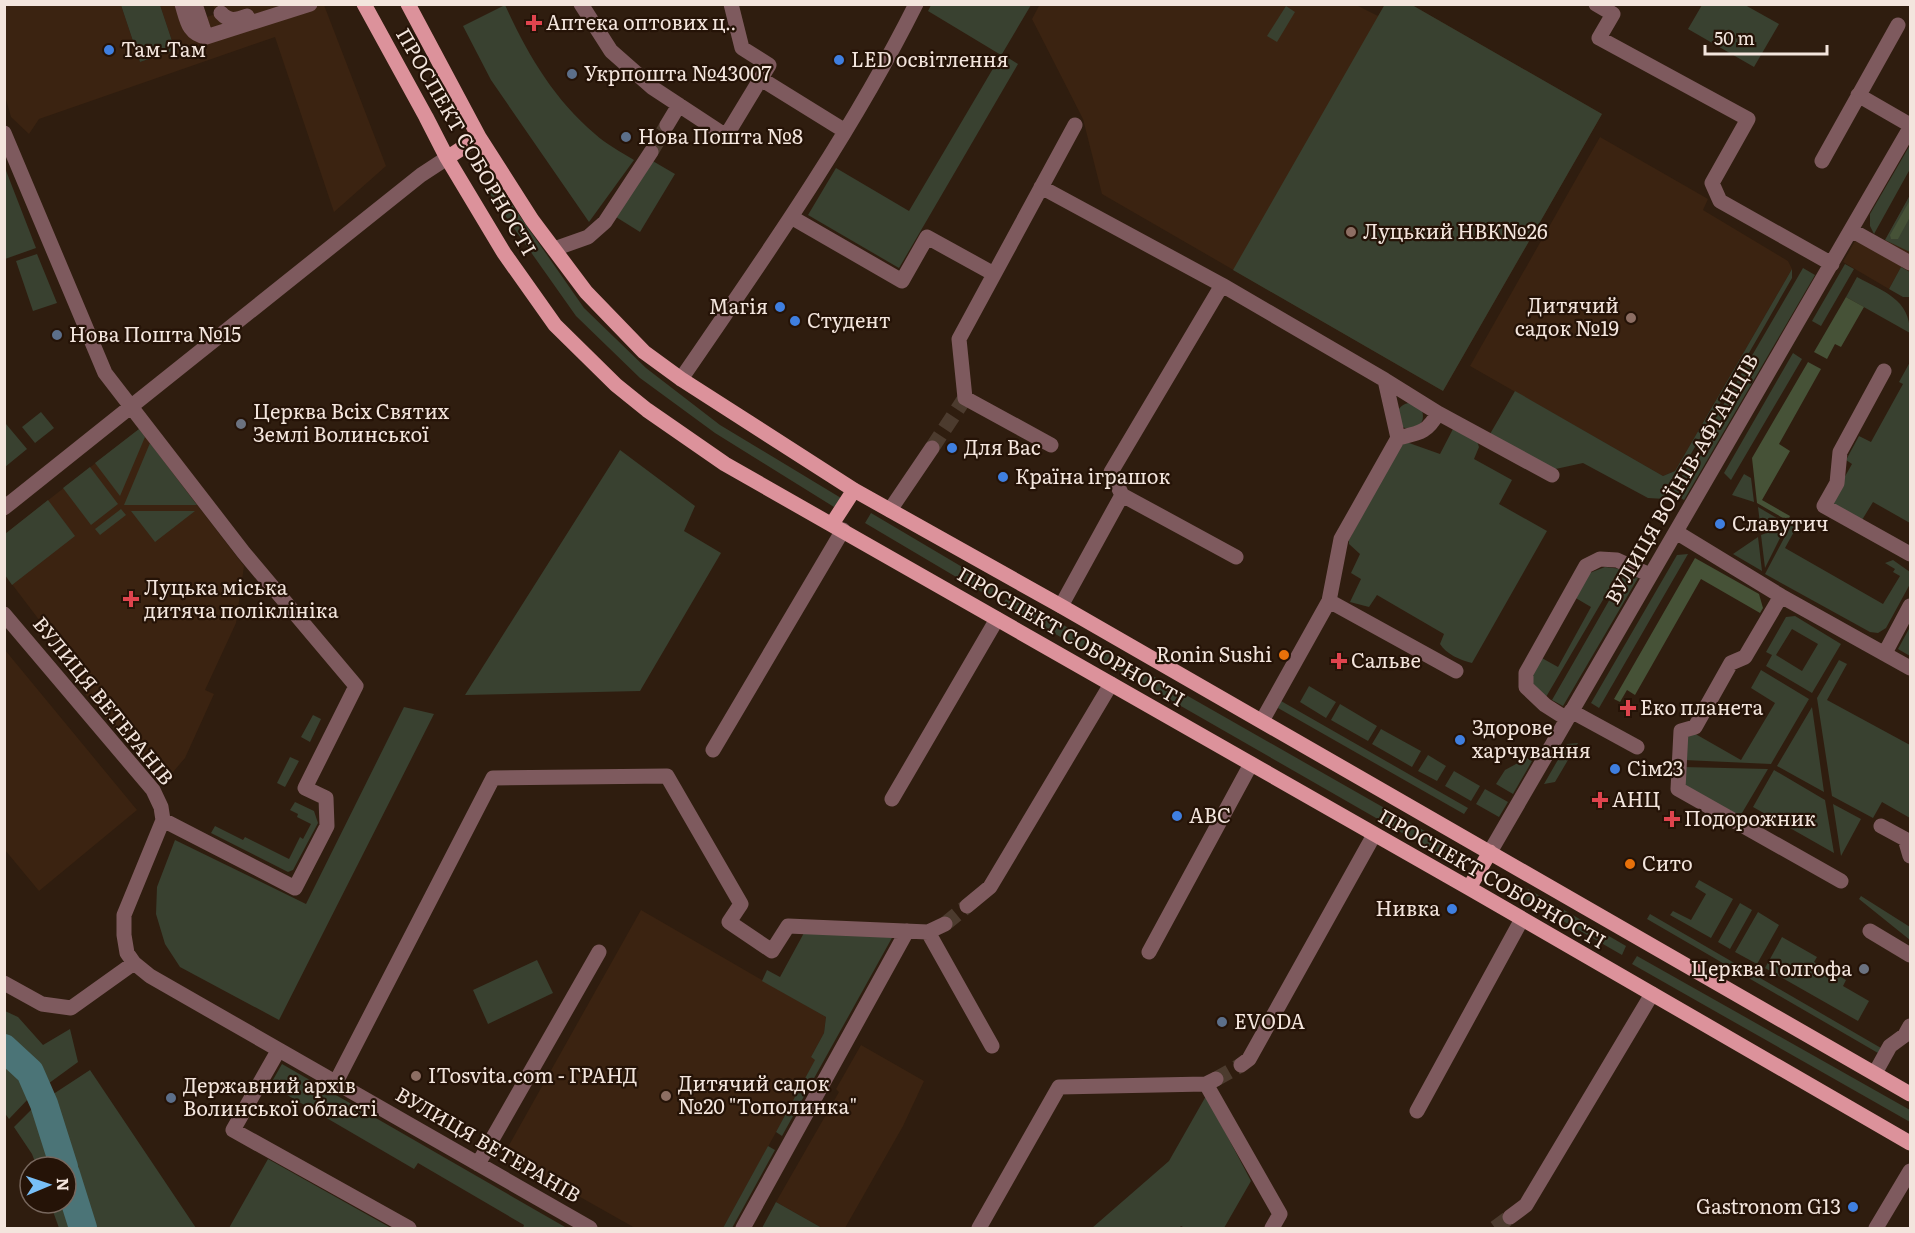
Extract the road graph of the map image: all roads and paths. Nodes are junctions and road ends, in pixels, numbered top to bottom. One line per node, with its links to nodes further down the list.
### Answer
1 (182, 4): 13 (street)
2 (195, 4): 13 (street)
3 (282, 4): 11 (street)
4 (310, 4): 13 (street)
5 (364, 4): 24 (main road, ПРОСПЕКТ СОБОРНОСТІ)
6 (408, 4): 22 (main road, ПРОСПЕКТ СОБОРНОСТІ)
7 (581, 4): 16 (street)
8 (731, 4): 14 (street)
9 (916, 4): 20 (street)
10 (1596, 4): 31 (street)
11 (221, 12)
12 (1898, 26): 15 (street)
13 (206, 37)
14 (760, 79): 16 (street); 20 (street)
15 (1858, 95): 19 (street); 25 (street)
16 (679, 105): 17 (street)
17 (667, 125)
18 (1075, 125): 26 (street)
19 (1911, 126): 28 (street, ВУЛИЦЯ ВОЇНІВ-АФГАНЦІВ)
20 (845, 130): 27 (street)
21 (4, 133): 37 (street)
22 (478, 137): 24 (main road); 29 (main road, ПРОСПЕКТ СОБОРНОСТІ)
23 (651, 152): 29 (street)
24 (447, 158): 37 (street); 47 (main road, ПРОСПЕКТ СОБОРНОСТІ)
25 (1822, 161)
26 (1041, 187): 32 (street); 33 (street)
27 (791, 217): 32 (street); 35 (street)
28 (1851, 230): 30 (street); 31 (street, ВУЛИЦЯ ВОЇНІВ-АФГАНЦІВ)
29 (554, 249): 35 (main road, ПРОСПЕКТ СОБОРНОСТІ)
30 (1911, 263)
31 (1832, 264): 48 (street, ВУЛИЦЯ ВОЇНІВ-АФГАНЦІВ)
32 (994, 274): 40 (street)
33 (1222, 285): 36 (street); 44 (street)
34 (1884, 371): 49 (street)
35 (681, 380): 43 (main road, ПРОСПЕКТ СОБОРНОСТІ)
36 (1385, 380): 38 (street); 39 (street)
37 (131, 406): 45 (street); 68 (street)
38 (1438, 413): 39 (street); 42 (street)
39 (1398, 438): 53 (street)
40 (1051, 445)
41 (932, 448): 46 (street)
42 (1552, 476)
43 (854, 490): 46 (main road, ПРОСПЕКТ СОБОРНОСТІ); 47 (main road)
44 (1122, 495): 50 (street); 54 (street)
45 (4, 508)
46 (890, 510): 54 (main road, ПРОСПЕКТ СОБОРНОСТІ)
47 (837, 527): 57 (main road, ПРОСПЕКТ СОБОРНОСТІ); 65 (street)
48 (1676, 532): 51 (street, ВУЛИЦЯ ВОЇНІВ-АФГАНЦІВ); 52 (street)
49 (1911, 554)
50 (1236, 557)
51 (1650, 575): 62 (street, ВУЛИЦЯ ВОЇНІВ-АФГАНЦІВ); 62 (street)
52 (1781, 596): 58 (street); 73 (street)
53 (1329, 601): 60 (street); 63 (street)
54 (1061, 606): 63 (main road, ПРОСПЕКТ СОБОРНОСТІ)
55 (1911, 606): 58 (street)
56 (4, 614): 68 (street, ВУЛИЦЯ ВЕТЕРАНІВ)
57 (997, 619): 61 (main road, ПРОСПЕКТ СОБОРНОСТІ); 67 (street)
58 (1885, 653): 59 (street)
59 (1911, 668)
60 (1456, 671)
61 (1111, 684): 66 (main road, ПРОСПЕКТ СОБОРНОСТІ); 75 (street)
62 (1569, 715): 64 (street); 71 (street, ВУЛИЦЯ ВОЇНІВ-АФГАНЦІВ)
63 (1262, 721): 71 (main road, ПРОСПЕКТ СОБОРНОСТІ)
64 (1636, 747)
65 (713, 750)
66 (1251, 764): 70 (main road, ПРОСПЕКТ СОБОРНОСТІ); 82 (street)
67 (892, 799)
68 (163, 820): 84 (street)
69 (1881, 826): 72 (street)
70 (1374, 835): 74 (main road, ПРОСПЕКТ СОБОРНОСТІ); 90 (street)
71 (1490, 852): 74 (main road); 91 (main road, ПРОСПЕКТ СОБОРНОСТІ)
72 (1911, 856)
73 (1841, 881)
74 (1469, 888): 76 (main road, ПРОСПЕКТ СОБОРНОСТІ)
75 (967, 906)
76 (1522, 919): 86 (main road, ПРОСПЕКТ СОБОРНОСТІ); 94 (street)
77 (945, 924): 80 (street)
78 (907, 931): 80 (street); 92 (street); 102 (street)
79 (1870, 931): 83 (street)
80 (928, 932): 88 (street)
81 (599, 951): 96 (street)
82 (1149, 952)
83 (1911, 955)
84 (134, 963): 85 (street); 89 (street, ВУЛИЦЯ ВЕТЕРАНІВ)
85 (4, 983)
86 (1652, 994): 95 (main road, ПРОСПЕКТ СОБОРНОСТІ); 98 (street)
87 (1911, 1026): 91 (street)
88 (992, 1046)
89 (278, 1050): 92 (street, ВУЛИЦЯ ВЕТЕРАНІВ); 100 (street)
90 (1240, 1065)
91 (1875, 1073): 93 (main road, ПРОСПЕКТ СОБОРНОСТІ)
92 (336, 1082): 96 (street, ВУЛИЦЯ ВЕТЕРАНІВ)
93 (1911, 1094)
94 (1417, 1111)
95 (1911, 1143)
96 (478, 1164): 99 (street, ВУЛИЦЯ ВЕТЕРАНІВ)
97 (1911, 1171): 105 (street)
98 (1510, 1217)
99 (574, 1224): 101 (street, ВУЛИЦЯ ВЕТЕРАНІВ)
100 (409, 1228)
101 (590, 1228)
102 (743, 1228)
103 (979, 1228): 104 (street)
104 (1272, 1228)
105 (1876, 1228)

